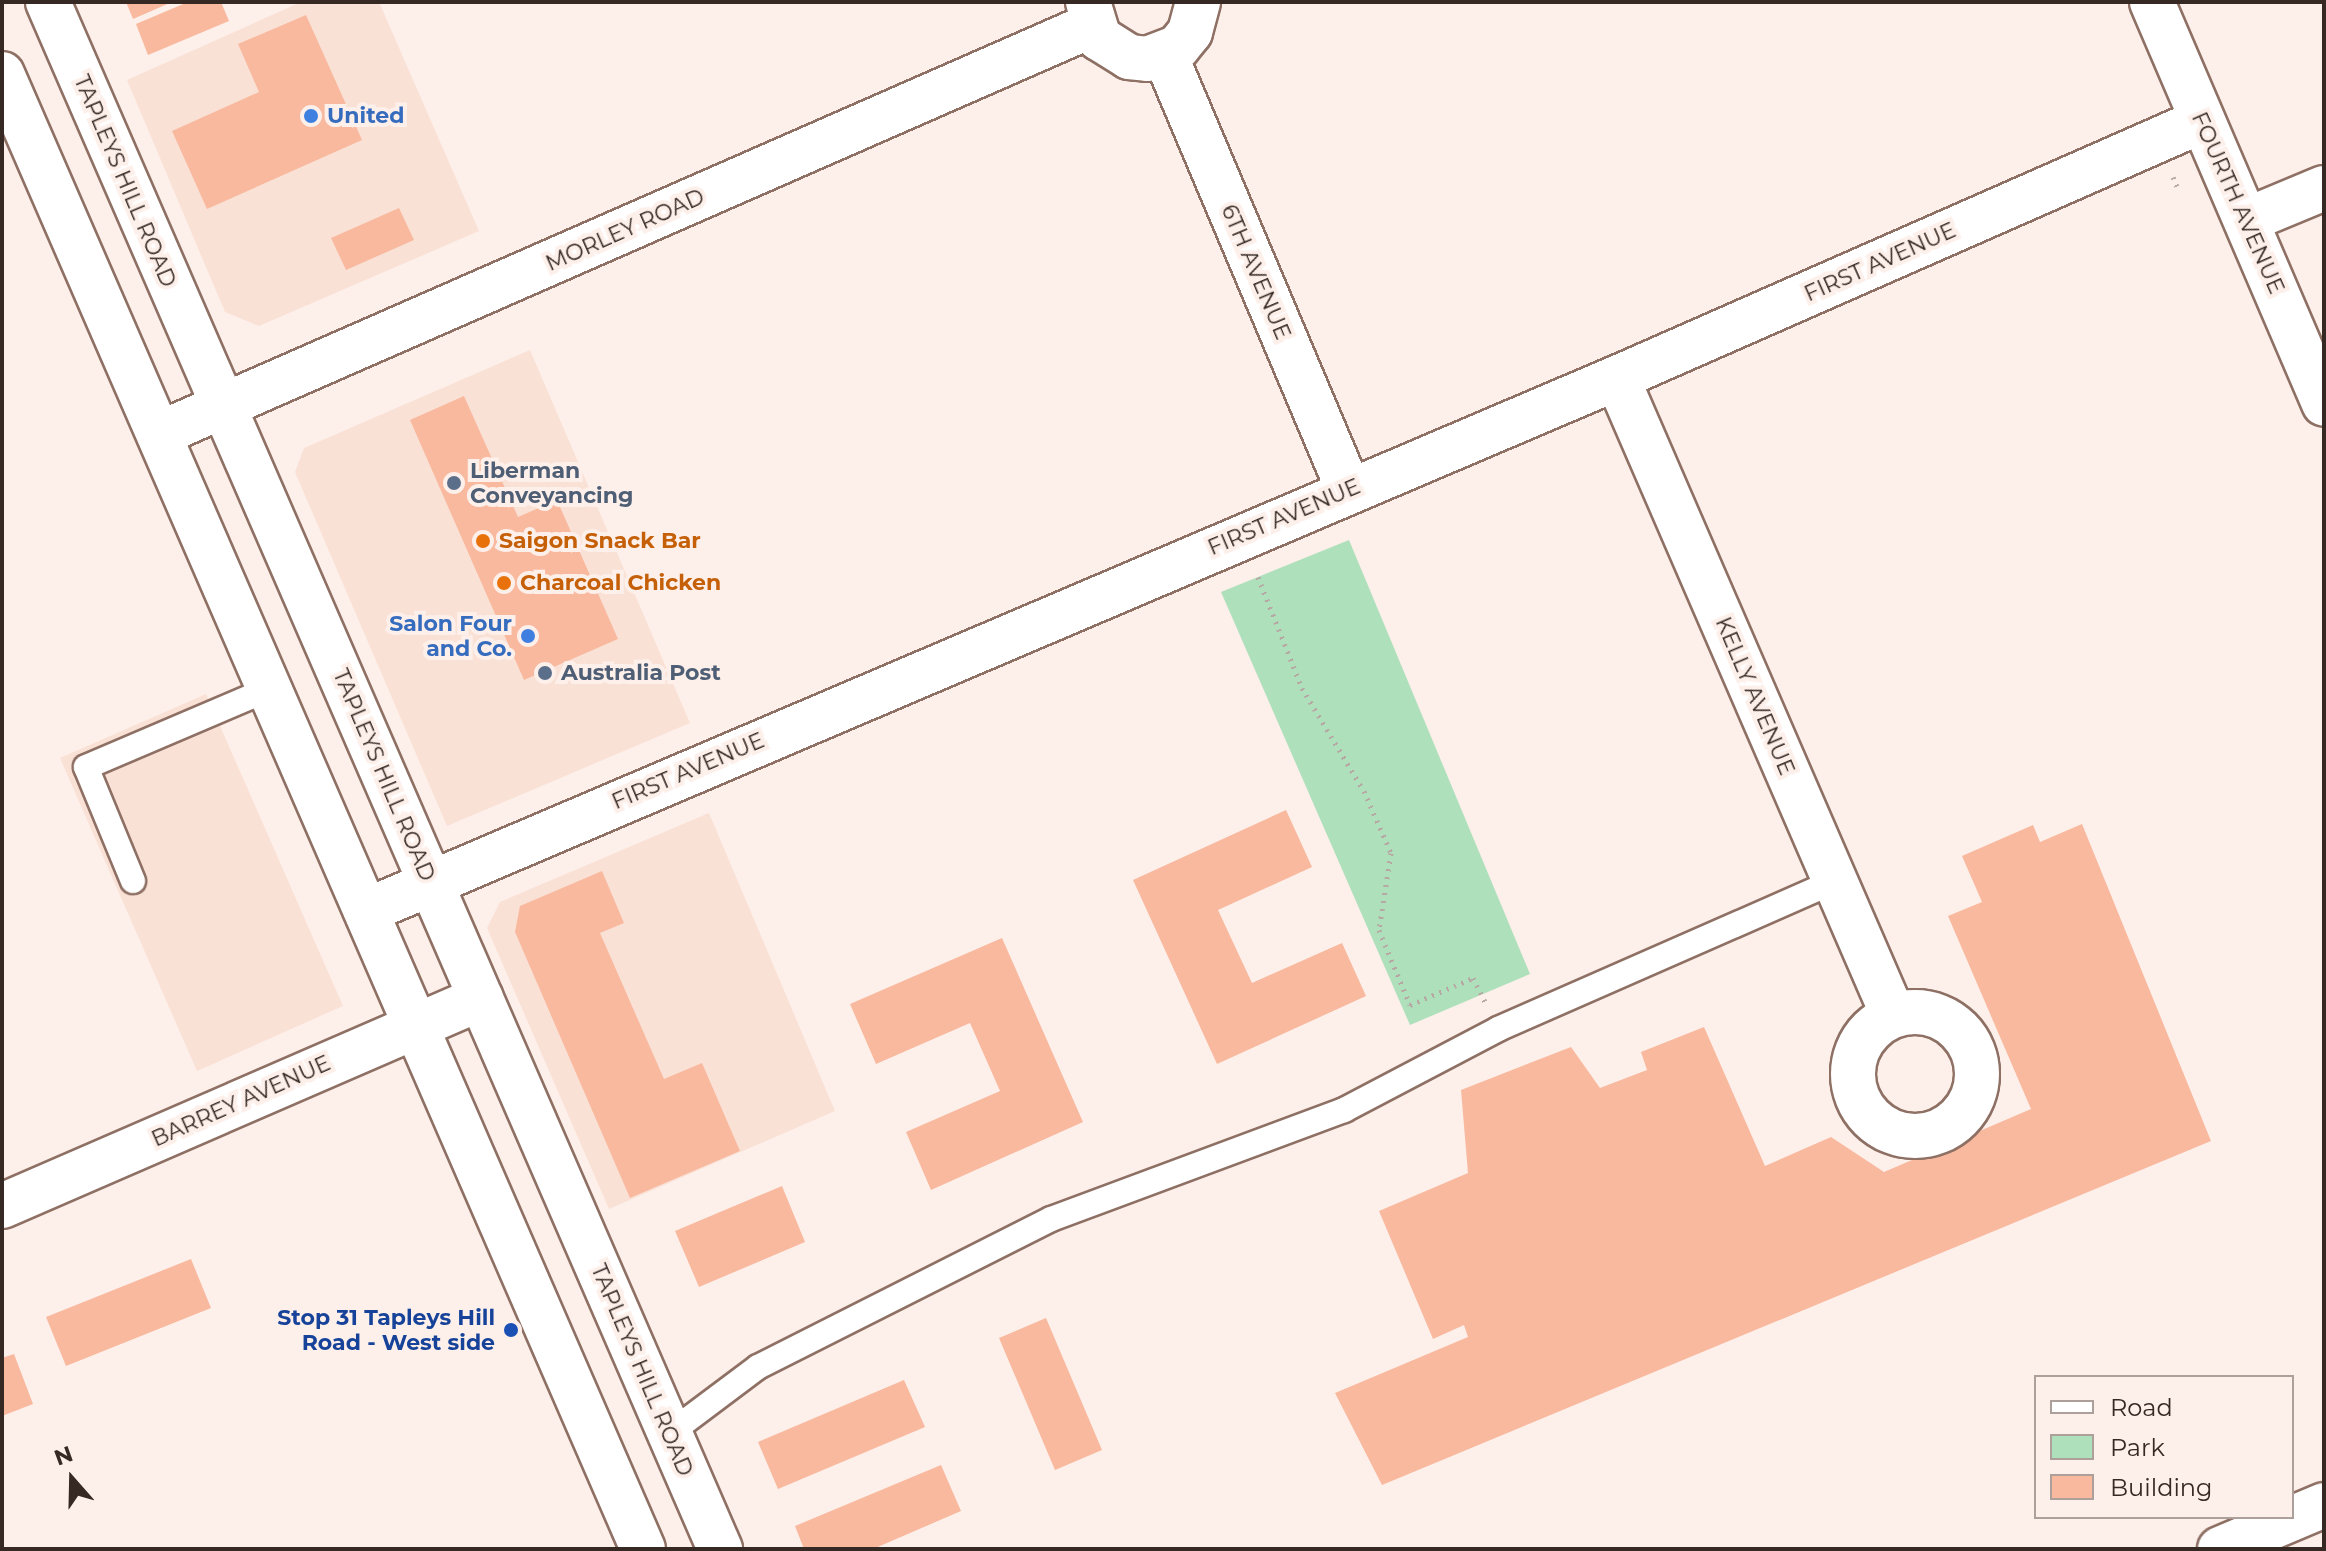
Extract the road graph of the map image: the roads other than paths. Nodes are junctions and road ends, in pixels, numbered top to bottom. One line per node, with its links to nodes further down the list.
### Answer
1 (48, 2): 12 (street, TAPLEYS HILL ROAD)
2 (1198, 2): 5 (street)
3 (2152, 2): 7 (street, FOURTH AVENUE)
4 (1090, 13): 5 (street); 12 (street, MORLEY ROAD)
5 (1165, 55): 14 (street, 6TH AVENUE)
6 (2, 74): 13 (street)
7 (2201, 121): 9 (street, FOURTH AVENUE); 10 (street, FIRST AVENUE)
8 (2324, 188): 9 (street)
9 (2247, 220): 11 (street, FOURTH AVENUE)
10 (1617, 378): 14 (street, FIRST AVENUE); 17 (street, KELLY AVENUE)
11 (2324, 404)
12 (224, 407): 13 (street, MORLEY ROAD); 18 (street, TAPLEYS HILL ROAD)
13 (159, 434): 15 (street)
14 (1348, 489): 18 (street, FIRST AVENUE)
15 (269, 689): 16 (lane); 19 (street)
16 (133, 881)
17 (1835, 881): 21 (street, KELLY AVENUE); 24 (lane)
18 (430, 883): 19 (street, FIRST AVENUE); 20 (street, TAPLEYS HILL ROAD)
19 (366, 911): 22 (street)
20 (481, 998): 22 (street, BARREY AVENUE); 24 (street, TAPLEYS HILL ROAD)
21 (1893, 1015)
22 (415, 1025): 23 (street, BARREY AVENUE); 28 (street)
23 (2, 1206)
24 (670, 1433): 29 (street, TAPLEYS HILL ROAD)
25 (2324, 1505): 26 (street)
26 (2294, 1518)
27 (2291, 1519): 30 (street)
28 (643, 1549)
29 (720, 1549)
30 (2220, 1549)

